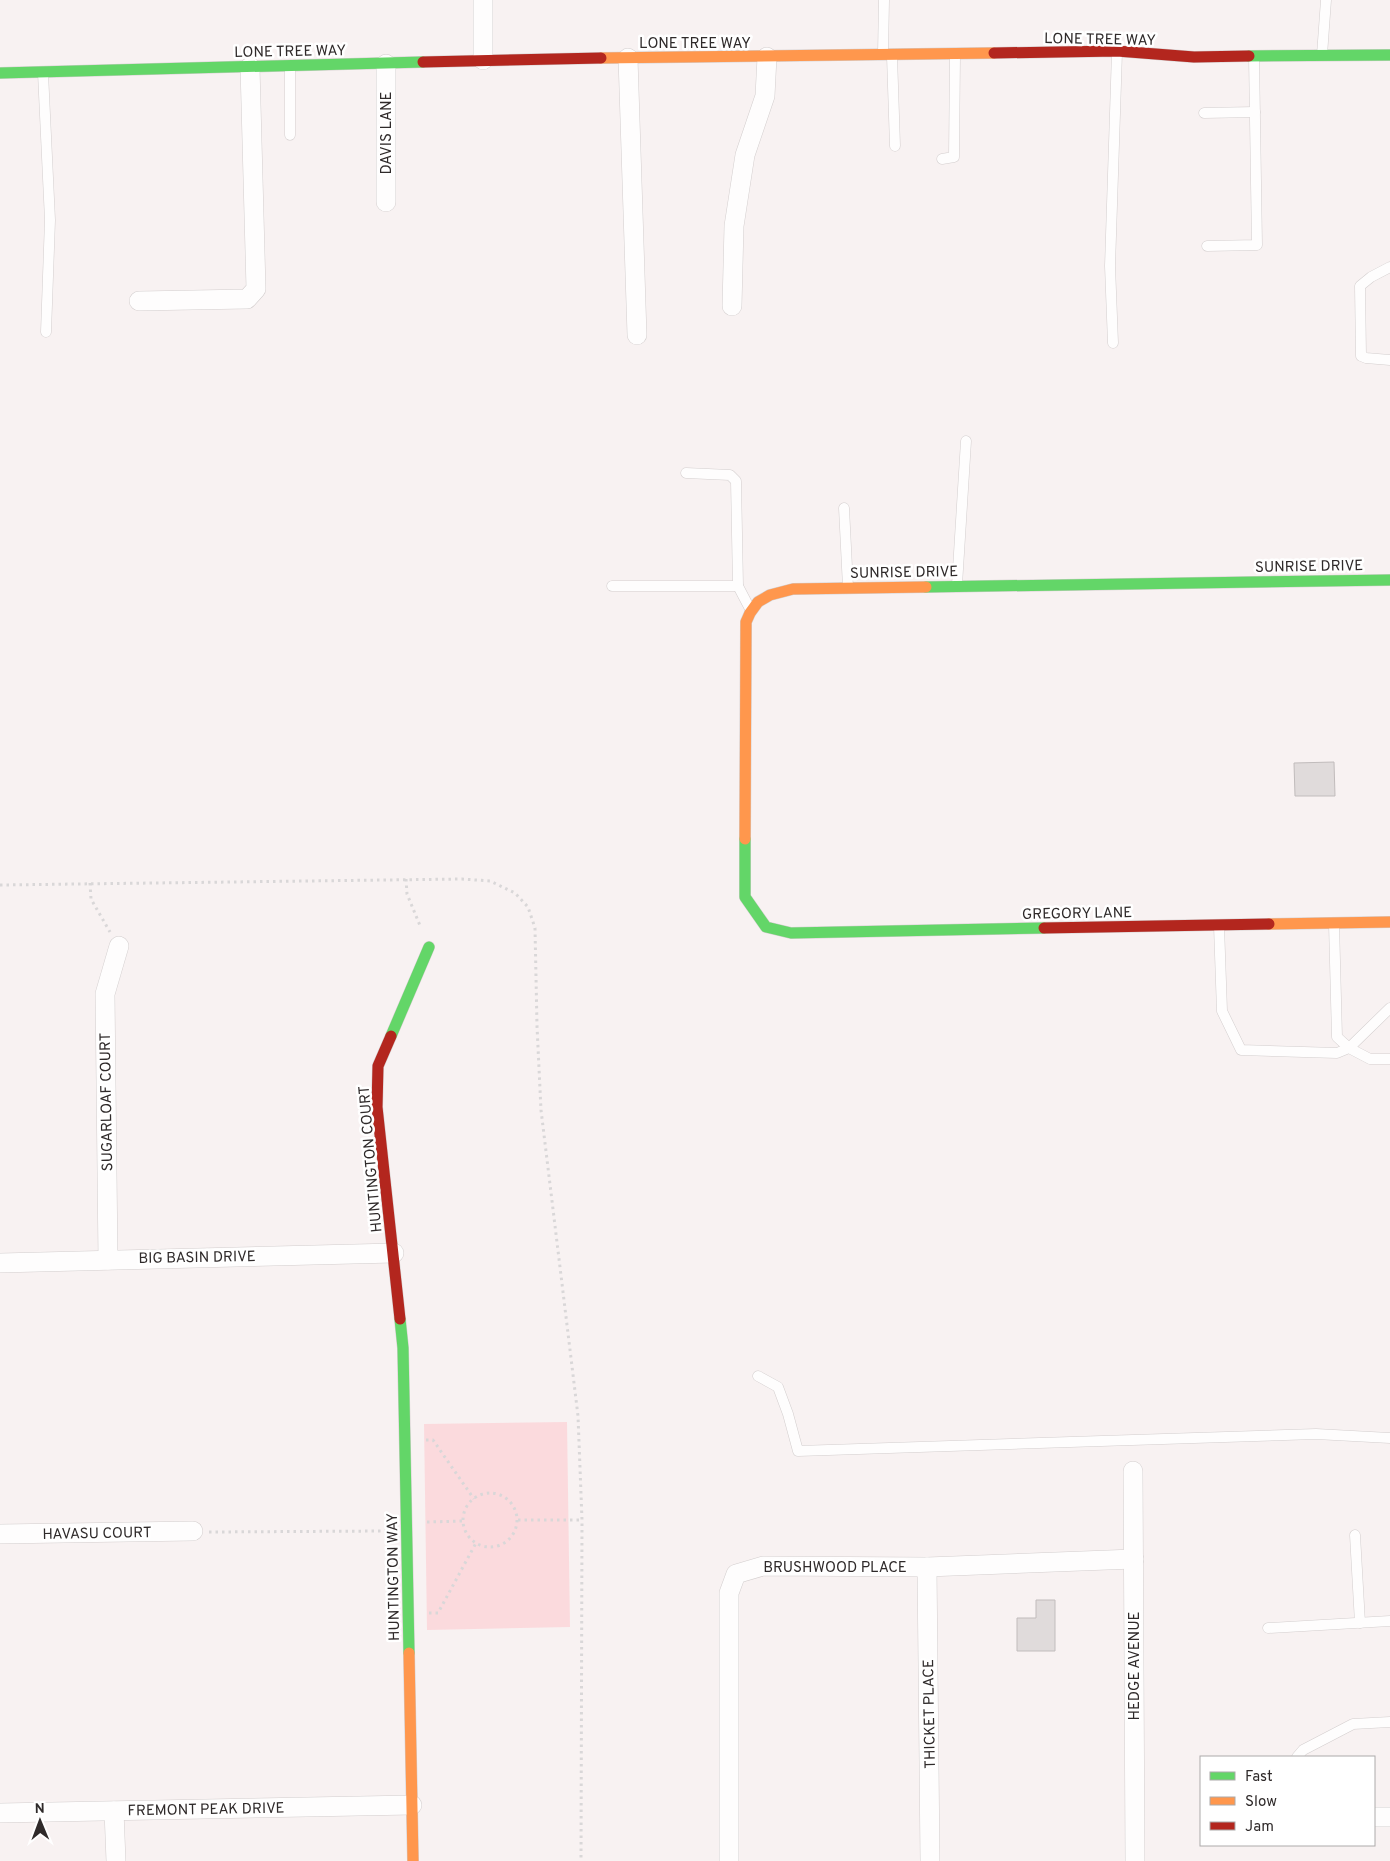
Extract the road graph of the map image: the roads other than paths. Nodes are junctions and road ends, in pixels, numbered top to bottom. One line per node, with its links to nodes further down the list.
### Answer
1 (483, 0): 12 (street)
2 (884, 0): 6 (lane)
3 (1326, 0): 9 (lane)
4 (1117, 52): 5 (street, LONE TREE WAY); 8 (street, LONE TREE WAY); 30 (lane)
5 (955, 54): 6 (street, LONE TREE WAY); 22 (lane)
6 (888, 55): 10 (street, LONE TREE WAY); 21 (lane)
7 (1390, 55): 9 (street, LONE TREE WAY)
8 (1254, 56): 9 (street, LONE TREE WAY); 18 (lane)
9 (1322, 56)
10 (767, 57): 11 (street, LONE TREE WAY); 27 (street)
11 (628, 58): 12 (street, LONE TREE WAY); 29 (street)
12 (483, 60): 13 (street, LONE TREE WAY)
13 (386, 64): 14 (street, LONE TREE WAY); 23 (street, DAVIS LANE)
14 (290, 66): 15 (street, LONE TREE WAY); 20 (lane)
15 (250, 67): 16 (street, LONE TREE WAY); 26 (street)
16 (43, 72): 17 (street, LONE TREE WAY); 28 (lane)
17 (0, 73)
18 (1255, 112): 19 (lane); 24 (lane)
19 (1204, 113)
20 (290, 135)
21 (896, 146)
22 (942, 159)
23 (386, 202)
24 (1207, 246)
25 (1390, 267): 31 (lane)
26 (139, 301)
27 (732, 306)
28 (46, 332)
29 (637, 335)
30 (1113, 343)
31 (1390, 360)
32 (966, 441): 38 (lane)
33 (686, 473): 37 (lane)
34 (844, 508): 39 (lane)
35 (1390, 580): 38 (street, SUNRISE DRIVE)
36 (612, 586): 37 (lane)
37 (738, 586): 40 (lane)
38 (956, 586): 39 (street, SUNRISE DRIVE)
39 (848, 588): 40 (street, SUNRISE DRIVE)
40 (750, 609): 43 (street, GREGORY LANE)
41 (1390, 922): 42 (street, GREGORY LANE)
42 (1334, 923): 43 (street, GREGORY LANE); 47 (lane)
43 (1219, 925): 47 (lane)
44 (119, 946): 50 (street, SUGARLOAF COURT)
45 (429, 947): 49 (street, HUNTINGTON COURT)
46 (1390, 1008): 47 (lane)
47 (1349, 1048): 48 (lane)
48 (1390, 1059)
49 (394, 1253): 50 (street, BIG BASIN DRIVE); 52 (street, HUNTINGTON COURT)
50 (108, 1260): 51 (street, BIG BASIN DRIVE)
51 (0, 1262)
52 (404, 1348): 66 (street, HUNTINGTON WAY)
53 (758, 1376): 54 (lane)
54 (1390, 1438)
55 (1133, 1471): 59 (street, HEDGE AVENUE)
56 (193, 1531): 57 (street, HAVASU COURT)
57 (0, 1534)
58 (1355, 1535): 62 (lane)
59 (1134, 1559): 60 (street, BRUSHWOOD PLACE); 75 (street, HEDGE AVENUE)
60 (927, 1568): 73 (street, BRUSHWOOD PLACE); 74 (street, THICKET PLACE)
61 (1390, 1621): 62 (lane)
62 (1360, 1623): 63 (lane)
63 (1268, 1628)
64 (1390, 1722): 65 (lane)
65 (1298, 1756)
66 (412, 1805): 67 (street, FREMONT PEAK DRIVE); 72 (street, HUNTINGTON WAY)
67 (114, 1811): 68 (street, FREMONT PEAK DRIVE); 71 (street)
68 (0, 1813)
69 (1390, 1816): 70 (street)
70 (1375, 1817)
71 (116, 1861)
72 (413, 1861)
73 (729, 1861)
74 (930, 1861)
75 (1135, 1861)

